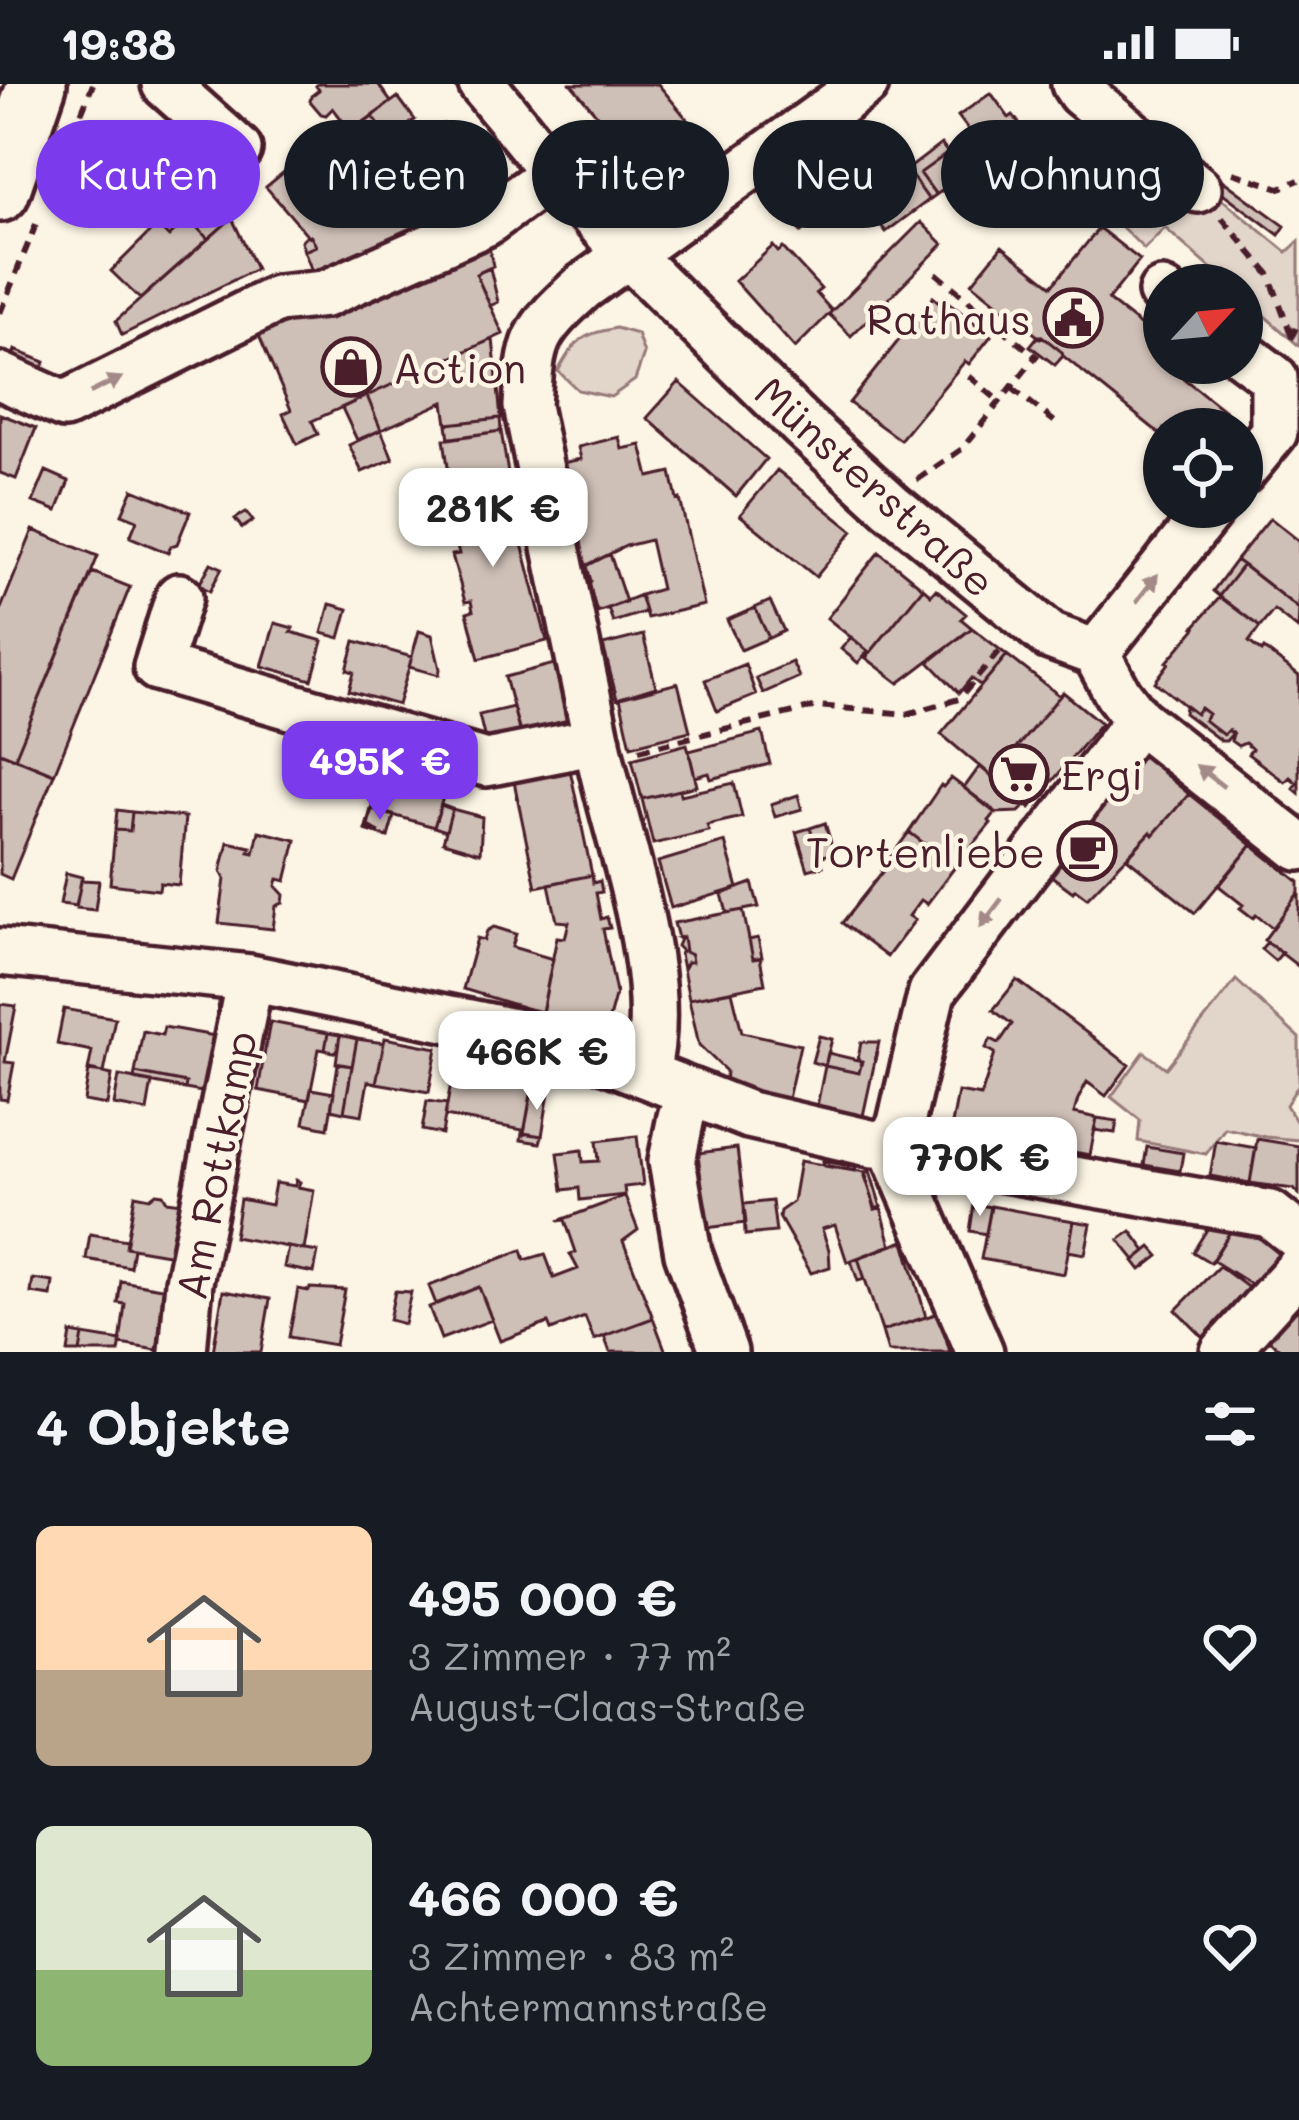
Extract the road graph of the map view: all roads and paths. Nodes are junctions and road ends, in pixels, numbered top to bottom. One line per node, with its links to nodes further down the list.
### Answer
1 (37, 84): 12 (main road)
2 (165, 84): 6 (street)
3 (482, 84): 8 (street, Münsterstraße)
4 (865, 84): 15 (street)
5 (1075, 84): 7 (street)
6 (205, 120)
7 (1115, 120)
8 (532, 146)
9 (1299, 180): 10 (path)
10 (1204, 181)
11 (532, 189): 19 (street, one-way to 11)
12 (0, 192)
13 (1204, 196): 17 (path)
14 (604, 228): 15 (street, Münsterstraße)
15 (628, 254): 25 (street, Münsterstraße); 31 (street)
16 (936, 273): 21 (path)
17 (1292, 337)
18 (1263, 370): 24 (street)
19 (0, 376)
20 (969, 376): 22 (path)
21 (1012, 388): 22 (path); 23 (path)
22 (1000, 402): 25 (path)
23 (1060, 426)
24 (1286, 441)
25 (891, 506): 28 (street, Münsterstraße)
26 (1195, 528): 29 (street, one-way to 26)
27 (179, 597): 31 (street)
28 (1028, 618): 29 (street, Münsterstraße); 31 (path)
29 (1096, 652): 30 (street)
30 (1138, 720): 32 (street, one-way to 30); 37 (street, one-way to 37)
31 (599, 750): 35 (street)
32 (1299, 847)
33 (0, 952): 34 (street)
34 (250, 978): 35 (street); 40 (street, Am Rottkamp)
35 (646, 1072): 36 (street)
36 (690, 1092): 37 (street); 41 (street)
37 (889, 1141): 38 (street); 42 (street)
38 (1299, 1237)
39 (1299, 1269): 43 (street)
40 (183, 1352)
41 (724, 1352)
42 (980, 1352)
43 (1224, 1352)

